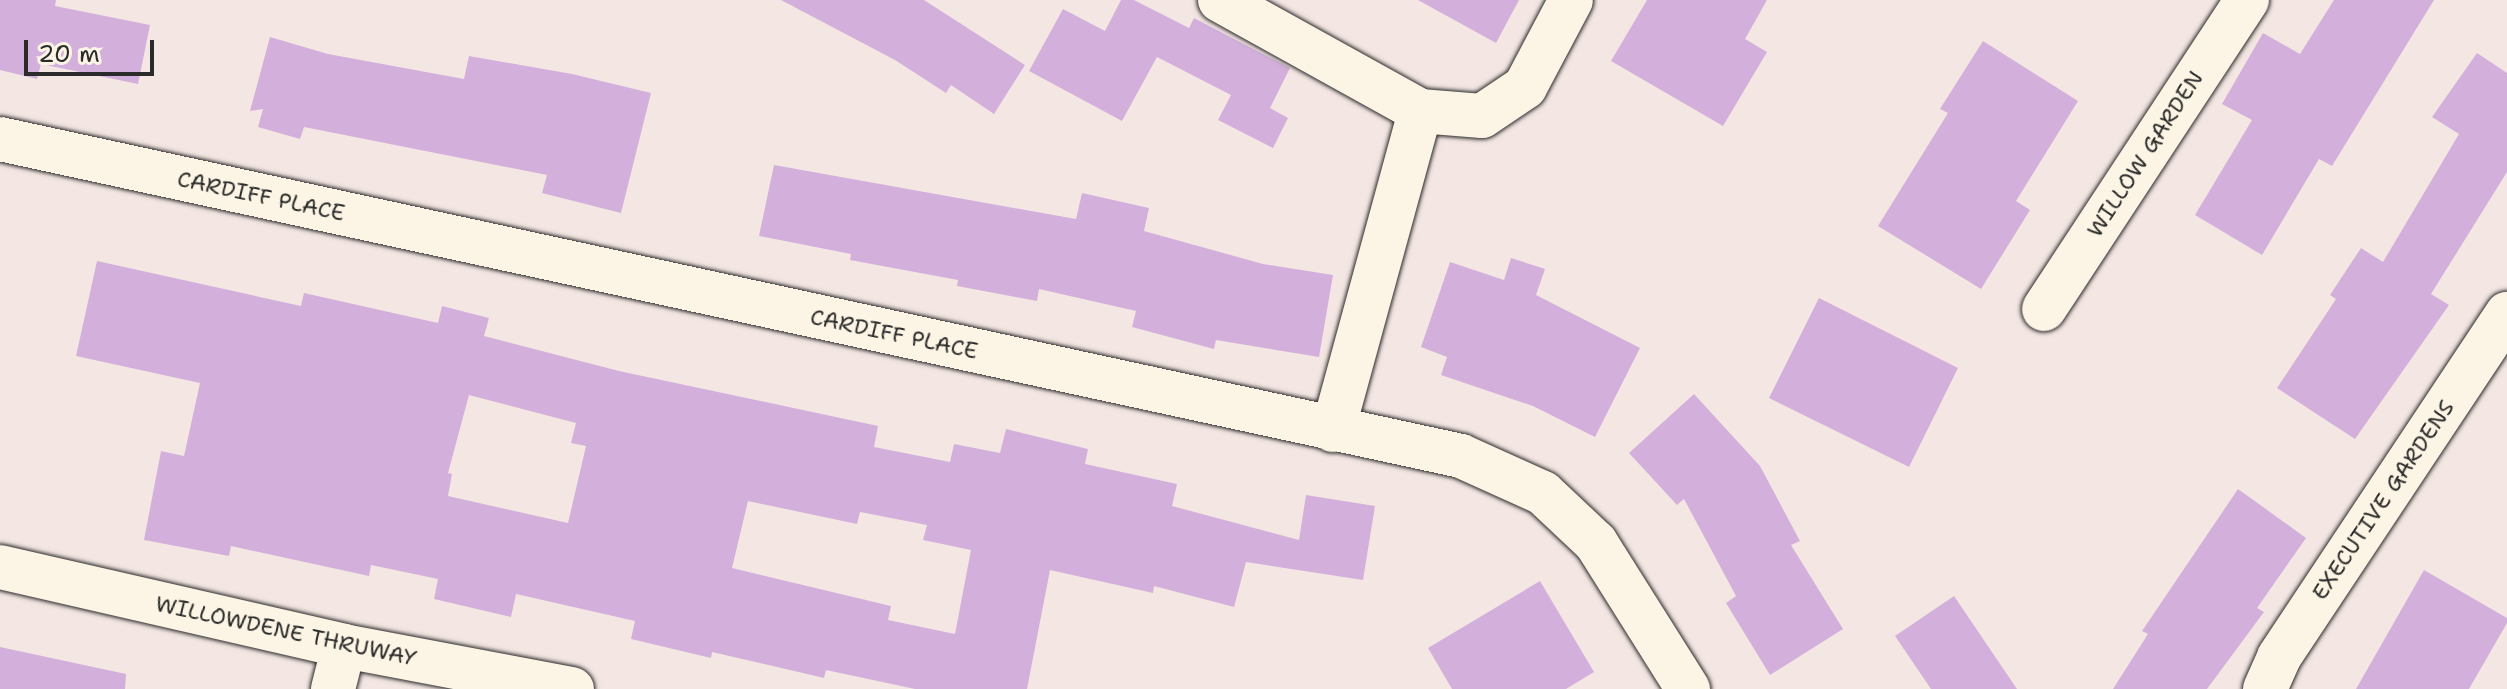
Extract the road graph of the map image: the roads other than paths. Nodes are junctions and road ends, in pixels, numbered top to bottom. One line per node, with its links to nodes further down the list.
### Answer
1 (1220, 0): 4 (street)
2 (1571, 0): 4 (street)
3 (2247, 0): 6 (street, WILLOW GARDEN)
4 (1420, 111): 8 (street)
5 (0, 139): 8 (street, CARDIFF PLACE)
6 (2044, 309)
7 (2507, 314): 14 (street, EXECUTIVE GARDENS)
8 (1333, 430): 13 (street, CARDIFF PLACE)
9 (0, 567): 10 (street, WILLOWDENE THRUWAY)
10 (344, 646): 11 (street); 12 (street, WILLOWDENE THRUWAY)
11 (333, 689)
12 (572, 689)
13 (1688, 689)
14 (2265, 689)

